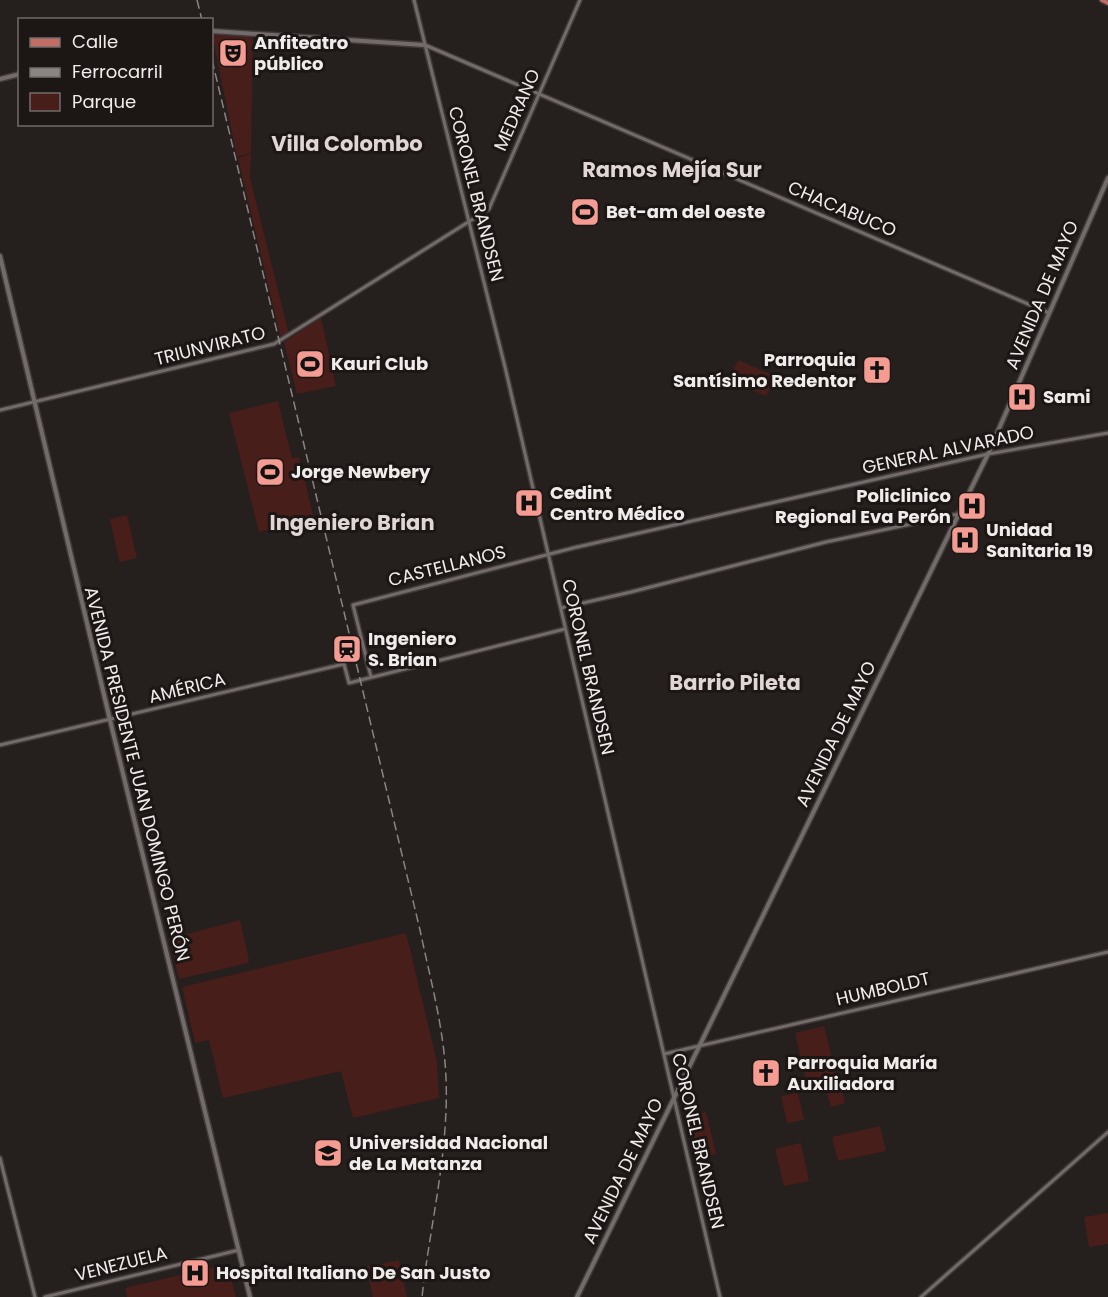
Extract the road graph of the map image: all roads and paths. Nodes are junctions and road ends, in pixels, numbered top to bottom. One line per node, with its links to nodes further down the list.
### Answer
1 (414, 0): 6 (street, CORONEL BRANDSEN)
2 (580, 0): 9 (street, MEDRANO)
3 (1102, 0): 4 (main road)
4 (1108, 3)
5 (213, 31): 6 (main road)
6 (424, 45): 9 (street, CHACABUCO); 11 (street, CORONEL BRANDSEN)
7 (18, 74): 8 (main road)
8 (0, 79)
9 (539, 94): 11 (street, MEDRANO); 13 (street, CHACABUCO)
10 (1108, 178): 13 (main road, AVENIDA DE MAYO)
11 (469, 222): 14 (street, TRIUNVIRATO); 19 (street, CORONEL BRANDSEN)
12 (0, 256): 14 (main road, AVENIDA PRESIDENTE JUAN DOMINGO PERÓN)
13 (1049, 313): 17 (main road, AVENIDA DE MAYO)
14 (35, 402): 15 (street, TRIUNVIRATO); 23 (main road, AVENIDA PRESIDENTE JUAN DOMINGO PERÓN)
15 (0, 410)
16 (1108, 433): 17 (street, GENERAL ALVARADO)
17 (988, 454): 18 (main road, AVENIDA DE MAYO); 19 (street, GENERAL ALVARADO)
18 (958, 514): 20 (street); 26 (main road, AVENIDA DE MAYO)
19 (549, 554): 20 (street, CORONEL BRANDSEN); 22 (street, CASTELLANOS)
20 (561, 608): 21 (street, CORONEL BRANDSEN)
21 (565, 629): 22 (street); 27 (street, CORONEL BRANDSEN)
22 (371, 677): 23 (street, AMÉRICA)
23 (110, 720): 24 (street, AMÉRICA); 31 (main road, AVENIDA PRESIDENTE JUAN DOMINGO PERÓN)
24 (0, 745)
25 (1108, 951): 26 (street, HUMBOLDT)
26 (699, 1047): 27 (street, HUMBOLDT); 28 (main road, AVENIDA DE MAYO)
27 (663, 1054): 28 (street, CORONEL BRANDSEN)
28 (674, 1098): 35 (main road, AVENIDA DE MAYO); 36 (street, CORONEL BRANDSEN)
29 (1108, 1132): 37 (street)
30 (0, 1158): 32 (street)
31 (239, 1250): 33 (street, VENEZUELA); 34 (main road, AVENIDA PRESIDENTE JUAN DOMINGO PERÓN)
32 (35, 1297)
33 (45, 1297)
34 (250, 1297)
35 (577, 1297)
36 (720, 1297)
37 (921, 1297)

